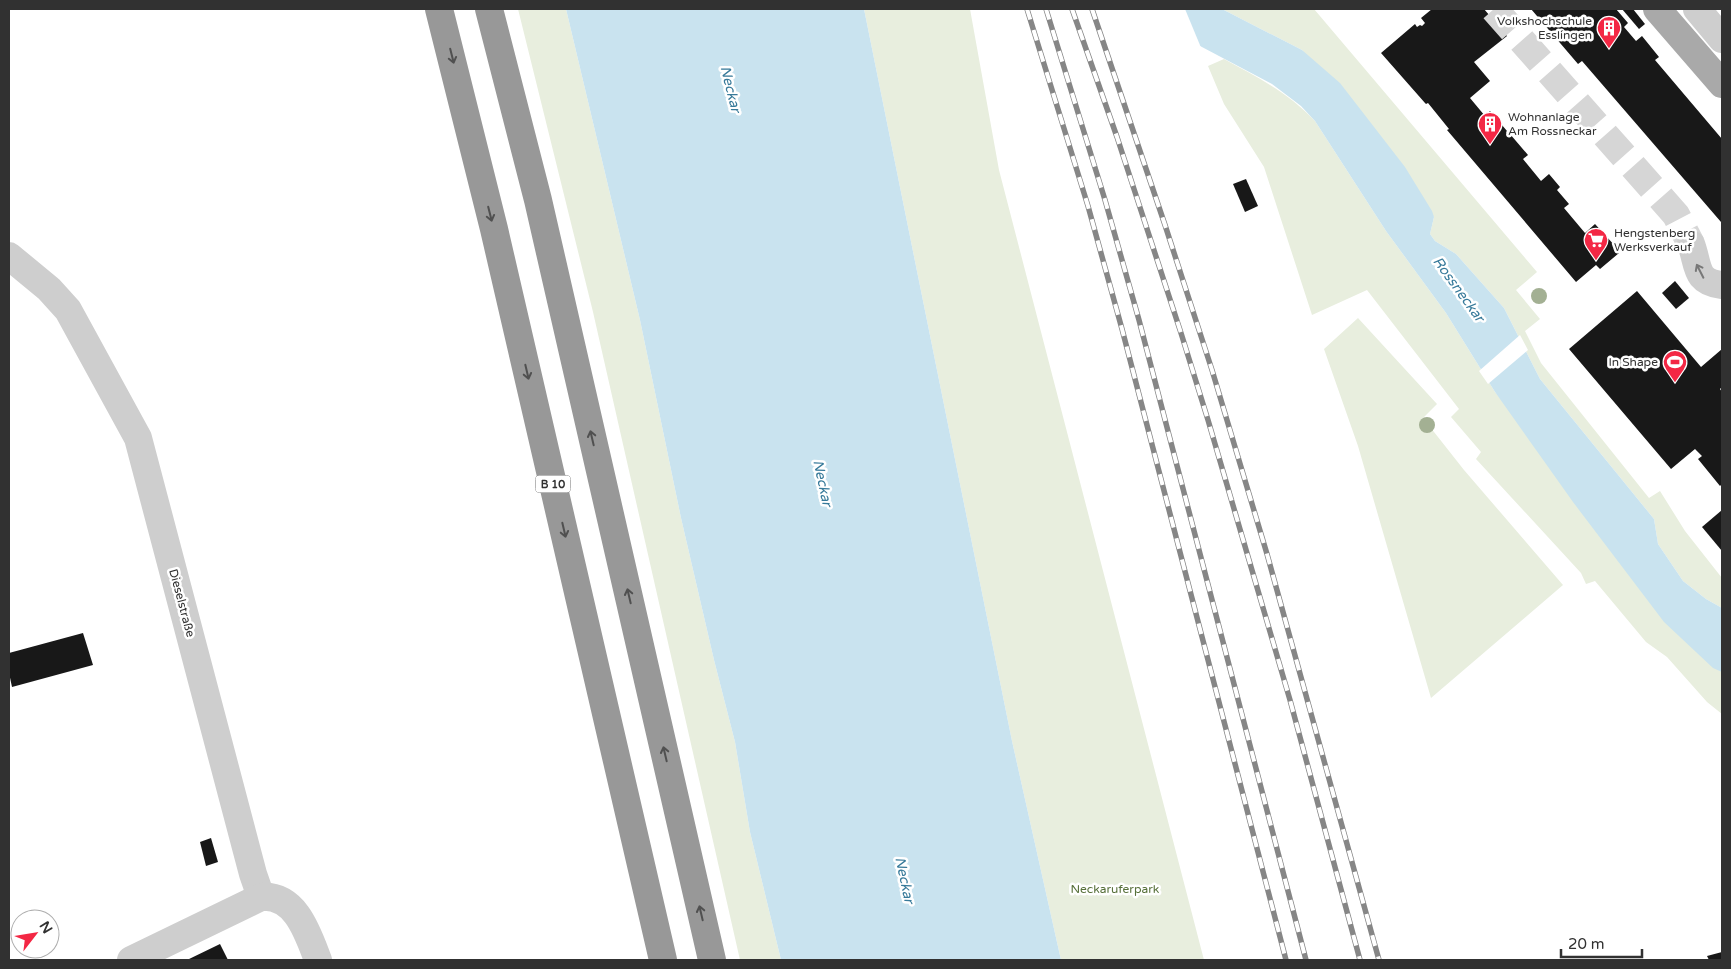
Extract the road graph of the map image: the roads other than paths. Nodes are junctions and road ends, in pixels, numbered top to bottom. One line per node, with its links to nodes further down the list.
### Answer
1 (439, 9): 13 (highway, B 10, one-way to 13)
2 (489, 9): 14 (highway, one-way to 2)
3 (1657, 9): 6 (main road)
4 (1697, 9): 5 (street)
5 (1722, 39)
6 (1722, 84)
7 (1691, 244): 9 (street, one-way to 7)
8 (9, 256): 10 (street, Dieselstraße)
9 (1722, 285)
10 (261, 897): 11 (street); 12 (street)
11 (131, 960)
12 (318, 960)
13 (663, 960)
14 (712, 960)

